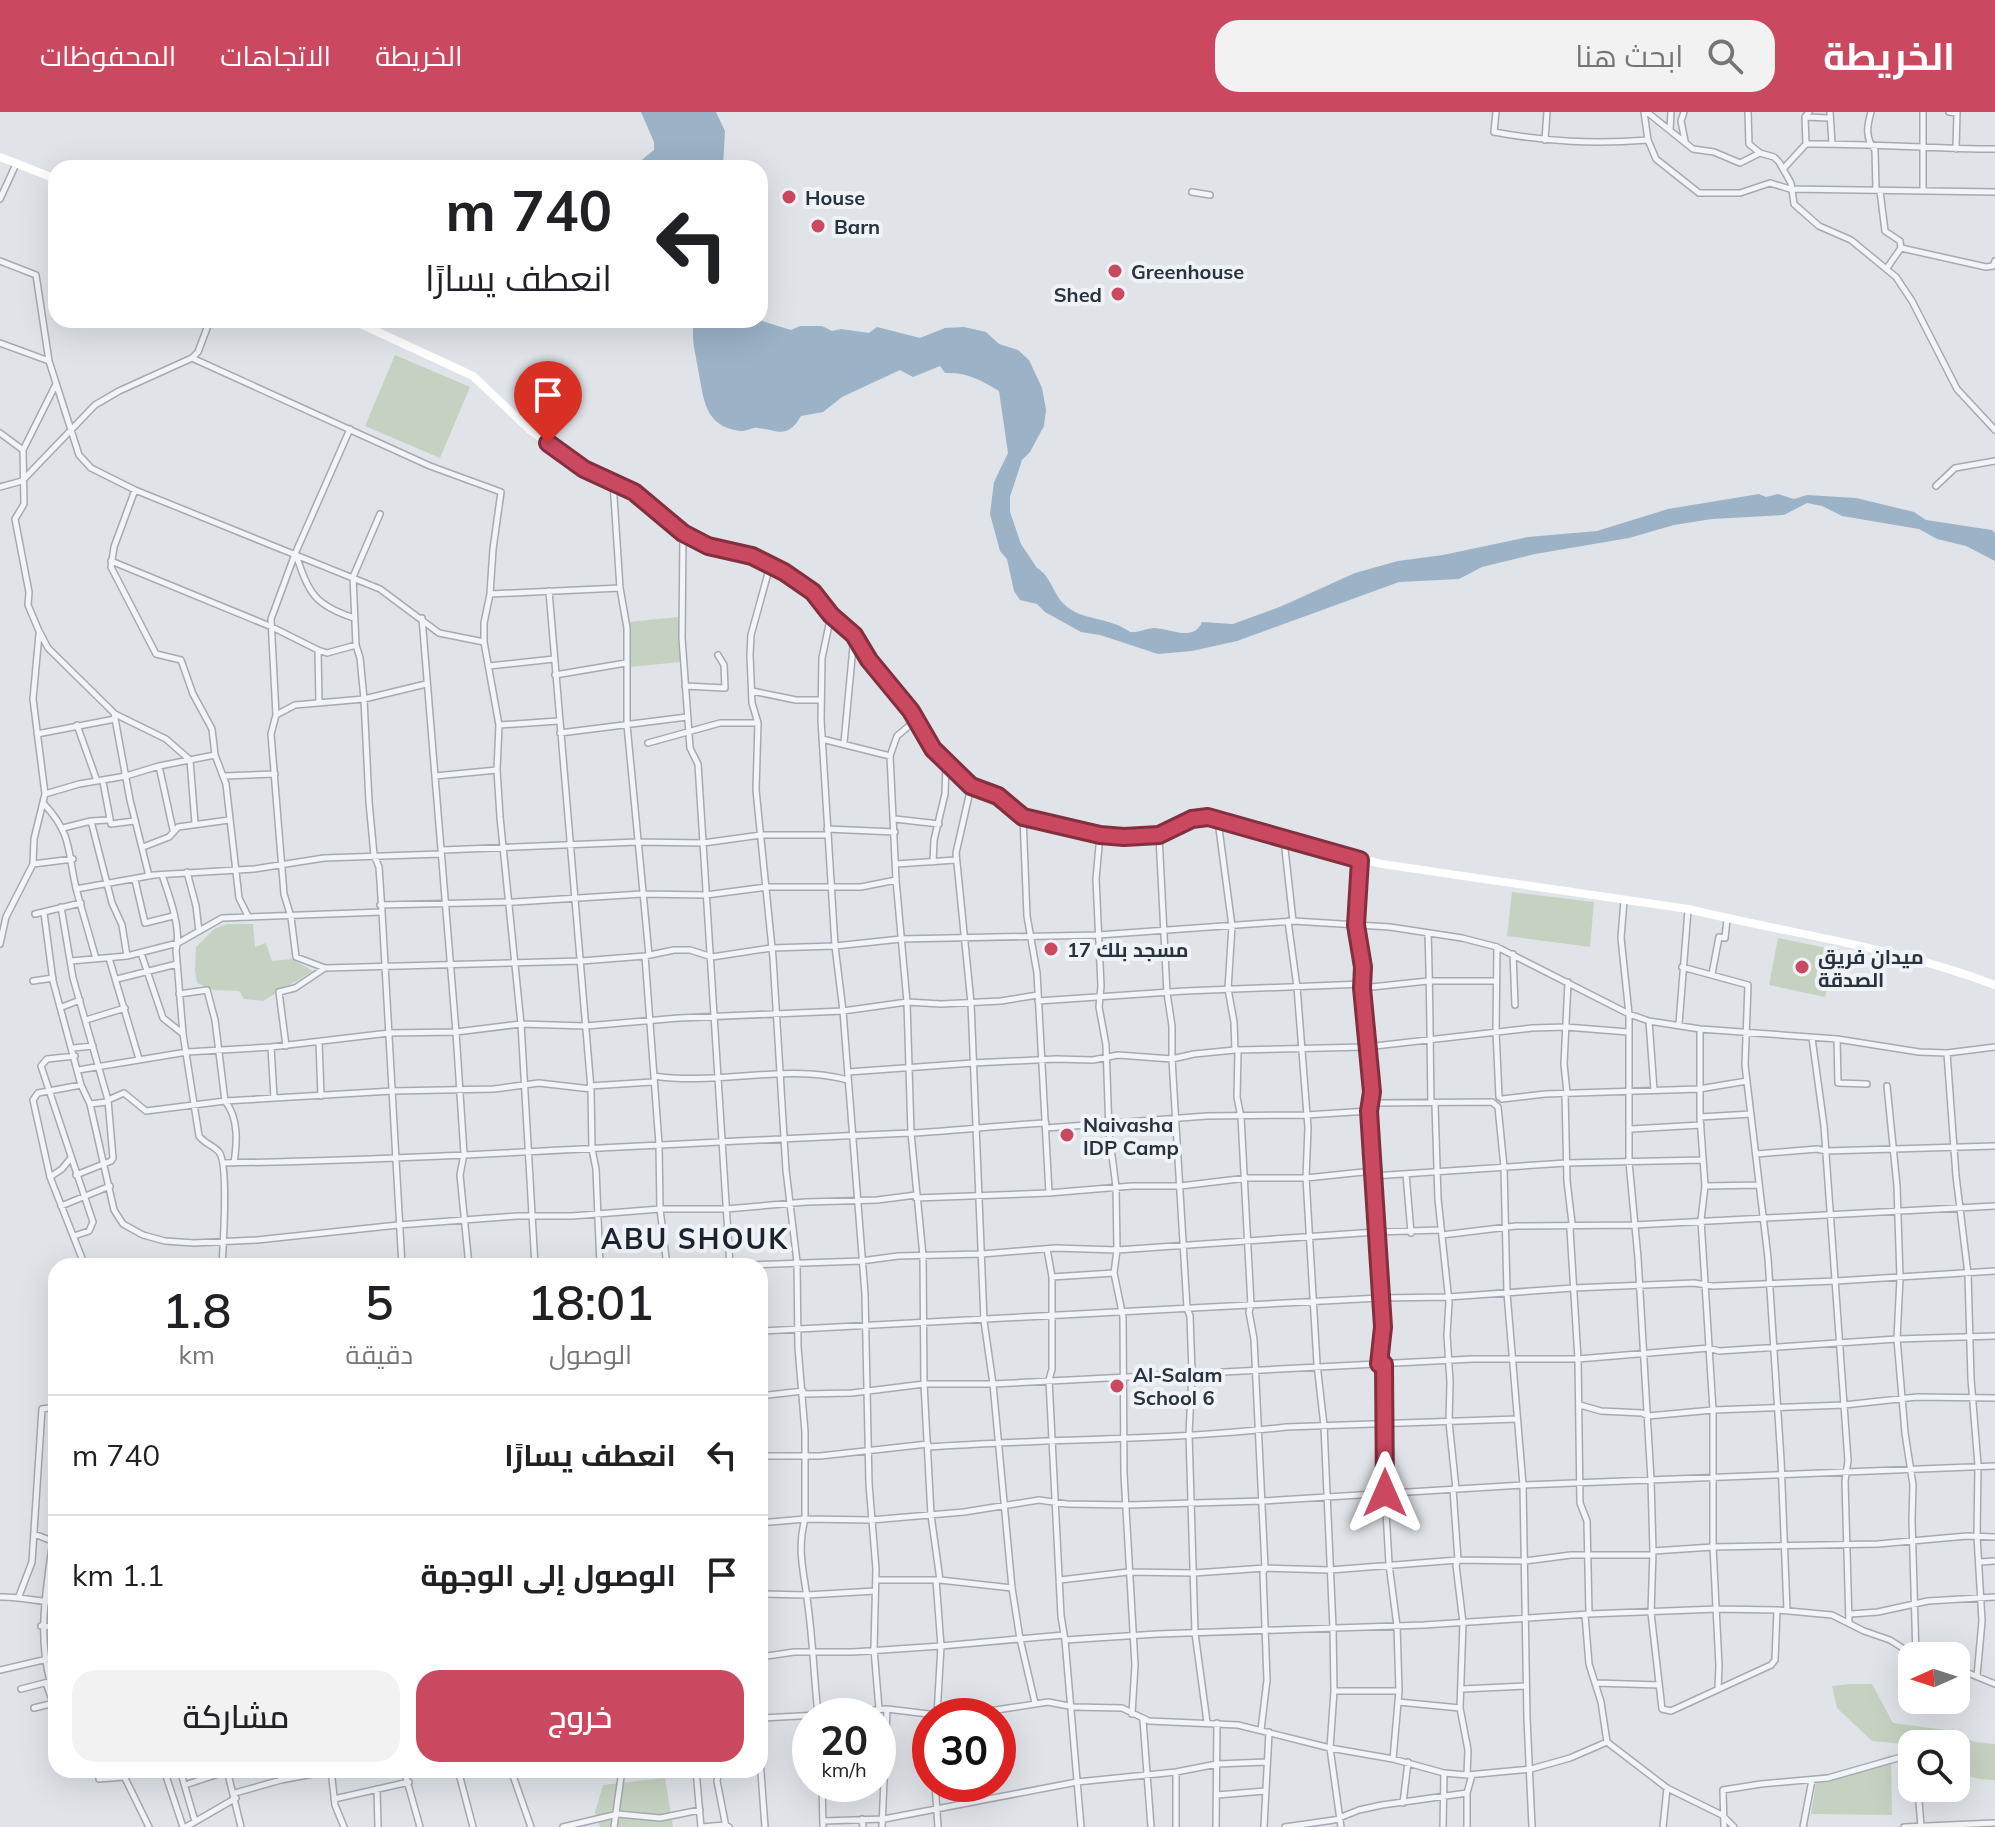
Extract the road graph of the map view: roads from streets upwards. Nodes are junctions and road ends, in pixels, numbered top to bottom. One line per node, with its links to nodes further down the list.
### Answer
1 (1496, 112): 14 (street)
2 (1547, 112): 14 (street)
3 (1646, 112): 13 (street); 15 (street)
4 (1671, 112): 13 (street)
5 (1684, 112): 16 (street)
6 (1748, 112): 23 (street)
7 (1871, 112): 17 (street)
8 (1923, 112): 20 (street)
9 (1949, 112): 10 (street)
10 (1957, 112): 21 (street)
11 (1807, 115): 12 (street); 18 (street)
12 (1829, 115): 19 (street)
13 (1670, 130): 16 (street)
14 (1545, 140): 15 (street)
15 (1648, 140): 28 (street)
16 (1685, 142): 23 (street)
17 (1870, 143): 19 (street); 20 (street); 29 (street)
18 (1806, 144): 19 (street); 26 (street)
19 (1832, 144)
20 (1923, 148): 21 (street); 30 (street)
21 (1956, 149): 22 (street)
22 (1995, 149)
23 (1760, 153): 26 (street)
24 (0, 157): 25 (street)
25 (16, 164): 27 (street); 34 (street)
26 (1783, 169): 28 (street)
27 (48, 176)
28 (1790, 189): 29 (street); 38 (street)
29 (1878, 190): 30 (street); 35 (street)
30 (1923, 191): 32 (street)
31 (1192, 192): 33 (street)
32 (1995, 192)
33 (1210, 195)
34 (0, 199)
35 (1901, 248): 37 (street); 38 (street)
36 (0, 261): 43 (street)
37 (1995, 261)
38 (1887, 268): 47 (street)
39 (207, 328): 42 (street)
40 (369, 328): 52 (street)
41 (0, 343): 43 (street)
42 (192, 358): 45 (street); 46 (street)
43 (49, 361): 44 (street)
44 (56, 385): 45 (street); 49 (street)
45 (70, 429): 51 (street); 55 (street)
46 (350, 429): 58 (street); 64 (street)
47 (1995, 430)
48 (0, 433): 49 (street)
49 (23, 450): 51 (street)
50 (1995, 461): 53 (street)
51 (22, 481): 54 (street); 69 (street)
52 (613, 481): 57 (street); 62 (street)
53 (1936, 486)
54 (0, 487)
55 (135, 490): 58 (street); 59 (street)
56 (380, 514): 61 (street)
57 (683, 533): 60 (street); 80 (street)
58 (295, 554): 61 (street); 66 (street); 68 (street)
59 (111, 561): 68 (street); 100 (street)
60 (770, 566): 65 (street); 81 (street)
61 (353, 577): 66 (street); 67 (street)
62 (620, 588): 63 (street); 76 (street)
63 (549, 591): 64 (street); 75 (street)
64 (490, 594): 71 (street)
65 (831, 615): 70 (street); 83 (street)
66 (354, 618): 72 (street)
67 (422, 618): 71 (street); 79 (street)
68 (272, 627): 73 (street); 85 (street)
69 (39, 631): 86 (street); 96 (street)
70 (854, 635): 88 (street); 99 (street)
71 (484, 642): 77 (street)
72 (356, 645): 73 (street); 82 (street)
73 (318, 650): 84 (street)
74 (718, 655): 80 (street)
75 (554, 659): 77 (street); 78 (street)
76 (626, 663): 78 (street); 93 (street)
77 (489, 666): 92 (street)
78 (555, 675): 89 (street)
79 (426, 684): 82 (street); 109 (street)
80 (685, 686): 87 (street)
81 (752, 691): 83 (street); 90 (street)
82 (364, 699): 84 (street); 137 (street)
83 (821, 700): 97 (street)
84 (319, 702): 85 (street)
85 (276, 715): 106 (street)
86 (114, 716): 91 (street); 102 (street); 107 (street)
87 (687, 717): 93 (street); 94 (street)
88 (917, 720): 101 (street); 103 (street)
89 (558, 721): 92 (street); 95 (street)
90 (758, 723): 94 (street); 127 (street)
91 (77, 725): 96 (street); 110 (street)
92 (499, 725): 105 (street)
93 (627, 725): 95 (street); 131 (street)
94 (689, 732): 98 (street); 132 (street)
95 (560, 733): 133 (street)
96 (37, 734): 112 (street)
97 (822, 739): 99 (street); 125 (street)
98 (648, 743)
99 (844, 743): 101 (street)
100 (215, 755): 102 (street); 108 (street)
101 (890, 756): 115 (street)
102 (190, 760): 104 (street); 121 (street)
103 (946, 761): 111 (street); 122 (street)
104 (159, 766): 107 (street); 124 (street)
105 (497, 770): 109 (street); 135 (street)
106 (275, 774): 108 (street); 144 (street)
107 (126, 776): 110 (street); 120 (street)
108 (224, 776): 118 (street)
109 (435, 776): 136 (street)
110 (100, 781): 112 (street); 117 (street)
111 (971, 786): 114 (street); 139 (street)
112 (45, 794): 113 (street)
113 (43, 803): 123 (street); 142 (street)
114 (1023, 817): 128 (street); 177 (street)
115 (895, 819): 122 (street); 126 (street)
116 (1217, 819): 129 (street); 130 (street); 173 (street)
117 (108, 820): 119 (street); 120 (street)
118 (229, 820): 121 (street); 145 (street)
119 (91, 821): 123 (street); 151 (street)
120 (134, 821): 134 (street)
121 (195, 823): 124 (street)
122 (939, 824): 141 (street)
123 (63, 828): 138 (street)
124 (174, 831): 134 (street)
125 (827, 832): 126 (street); 127 (street); 152 (street)
126 (895, 832): 143 (street)
127 (761, 835): 132 (street); 153 (street)
128 (1100, 835): 129 (street); 178 (street)
129 (1159, 835): 174 (street)
130 (1284, 840): 140 (street); 171 (street)
131 (637, 842): 132 (street); 133 (street); 155 (street)
132 (703, 843): 156 (street)
133 (572, 846): 135 (street); 158 (street)
134 (143, 847): 148 (street)
135 (504, 848): 136 (street); 159 (street)
136 (441, 852): 137 (street); 161 (street)
137 (374, 855): 144 (street); 163 (street)
138 (73, 859): 142 (street); 154 (street)
139 (956, 860): 141 (street); 179 (street)
140 (1360, 860): 157 (street); 172 (street)
141 (933, 862): 143 (street)
142 (33, 864): 182 (street)
143 (896, 864): 150 (street)
144 (282, 865): 145 (street); 169 (street)
145 (234, 871): 146 (street); 168 (street)
146 (187, 872): 147 (street); 175 (street)
147 (162, 875): 148 (street); 167 (street)
148 (149, 876): 149 (street)
149 (135, 880): 151 (street); 167 (street)
150 (896, 880): 152 (street); 180 (street)
151 (108, 884): 154 (street); 189 (street)
152 (833, 886): 153 (street); 183 (street)
153 (767, 887): 156 (street); 185 (street)
154 (76, 889): 160 (street)
155 (642, 894): 156 (street); 158 (street); 188 (street)
156 (706, 895): 190 (street)
157 (1624, 899): 164 (street); 225 (street)
158 (576, 900): 159 (street); 194 (street)
159 (509, 902): 161 (street); 195 (street)
160 (81, 903): 162 (street); 192 (street)
161 (446, 903): 163 (street); 197 (street)
162 (61, 907): 165 (street); 193 (street)
163 (381, 908): 169 (street); 198 (street)
164 (1688, 909): 170 (street); 199 (street)
165 (44, 913): 166 (street); 203 (street)
166 (35, 914)
167 (173, 916): 181 (street)
168 (248, 916): 169 (street); 175 (street)
169 (291, 917): 200 (street)
170 (1727, 919): 202 (street); 209 (street)
171 (1290, 921): 172 (street); 173 (street); 211 (street)
172 (1356, 925): 176 (street); 210 (street)
173 (1232, 926): 174 (street); 212 (street)
174 (1164, 930): 178 (street); 213 (street)
175 (199, 932): 181 (street)
176 (1428, 933): 184 (street); 206 (street)
177 (1031, 935): 178 (street); 179 (street); 216 (street)
178 (1098, 935): 215 (street)
179 (966, 937): 180 (street); 219 (street)
180 (901, 939): 183 (street); 218 (street)
181 (178, 943): 186 (street); 196 (street)
182 (0, 944)
183 (835, 946): 185 (street); 223 (street)
184 (1497, 947): 187 (street); 207 (street)
185 (771, 948): 190 (street); 224 (street)
186 (141, 953): 189 (street); 201 (street)
187 (1513, 954): 208 (street); 220 (street)
188 (647, 955): 190 (street); 194 (street); 228 (street)
189 (127, 956): 191 (street)
190 (712, 957): 226 (street)
191 (109, 958): 192 (street); 204 (street)
192 (96, 959): 193 (street)
193 (71, 961): 217 (street)
194 (581, 961): 195 (street); 232 (street)
195 (516, 963): 197 (street); 230 (street)
196 (177, 964): 201 (street); 214 (street)
197 (450, 966): 198 (street); 236 (street)
198 (384, 967): 200 (street); 238 (street)
199 (1682, 967): 202 (street); 231 (street)
200 (325, 968): 246 (street)
201 (146, 973): 204 (street); 240 (street)
202 (1712, 974): 239 (street)
203 (53, 978): 205 (street); 221 (street)
204 (117, 979): 222 (street)
205 (33, 981)
206 (1428, 981): 207 (street); 210 (street); 242 (street)
207 (1496, 981): 235 (street)
208 (1568, 982): 225 (street); 233 (street)
209 (1995, 985)
210 (1362, 986): 211 (street); 248 (street)
211 (1297, 987): 212 (street); 251 (street)
212 (1228, 989): 213 (street); 253 (street)
213 (1167, 993): 215 (street); 259 (street)
214 (178, 994): 240 (street); 252 (street)
215 (1100, 996): 216 (street); 258 (street)
216 (1038, 998): 219 (street); 260 (street)
217 (80, 1000): 221 (street); 227 (street)
218 (907, 1002): 219 (street); 223 (street); 263 (street)
219 (971, 1003): 261 (street)
220 (1515, 1005)
221 (62, 1007): 250 (street)
222 (125, 1008): 227 (street); 257 (street)
223 (843, 1011): 224 (street); 265 (street)
224 (776, 1014): 226 (street); 266 (street)
225 (1629, 1014): 229 (street); 237 (street)
226 (713, 1016): 228 (street); 268 (street)
227 (86, 1020): 245 (street)
228 (650, 1021): 232 (street); 267 (street)
229 (1649, 1021): 231 (street); 277 (street)
230 (521, 1024): 232 (street); 236 (street); 273 (street)
231 (1679, 1024): 234 (street)
232 (586, 1026): 275 (street)
233 (1566, 1027): 235 (street); 237 (street); 282 (street)
234 (1700, 1029): 239 (street); 276 (street)
235 (1496, 1031): 242 (street); 285 (street)
236 (456, 1032): 238 (street); 280 (street)
237 (1628, 1032): 281 (street)
238 (389, 1033): 244 (street); 279 (street)
239 (1745, 1033): 241 (street); 270 (street)
240 (183, 1034): 254 (street)
241 (1812, 1038): 243 (street); 313 (street)
242 (1430, 1039): 248 (street); 289 (street)
243 (1837, 1039): 255 (street); 271 (street)
244 (319, 1042): 246 (street); 283 (street)
245 (93, 1046): 250 (street); 262 (street)
246 (286, 1046): 247 (street)
247 (271, 1047): 252 (street); 284 (street)
248 (1366, 1047): 251 (street); 288 (street)
249 (1995, 1047): 255 (street)
250 (73, 1048): 256 (street)
251 (1301, 1048): 253 (street); 295 (street)
252 (219, 1050): 254 (street); 287 (street)
253 (1237, 1051): 259 (street); 296 (street)
254 (187, 1052): 257 (street); 292 (street)
255 (1947, 1053): 311 (street)
256 (75, 1056): 264 (street); 278 (street)
257 (139, 1059): 262 (street)
258 (1105, 1059): 259 (street); 260 (street); 299 (street)
259 (1172, 1059): 298 (street)
260 (1041, 1060): 261 (street); 300 (street)
261 (973, 1063): 263 (street); 302 (street)
262 (100, 1067): 264 (street); 286 (street)
263 (909, 1067): 265 (street); 304 (street)
264 (78, 1070): 272 (street)
265 (848, 1072): 269 (street)
266 (780, 1074): 268 (street); 269 (street); 306 (street)
267 (653, 1079): 268 (street); 275 (street); 308 (street)
268 (718, 1079): 307 (street)
269 (848, 1080): 305 (street)
270 (1747, 1081): 276 (street); 294 (street)
271 (1867, 1084)
272 (81, 1085): 278 (street); 290 (street)
273 (524, 1085): 275 (street); 280 (street); 314 (street)
274 (1887, 1086): 312 (street)
275 (590, 1088): 310 (street)
276 (1699, 1089): 277 (street); 297 (street)
277 (1654, 1090): 281 (street)
278 (51, 1091): 317 (street); 330 (street)
279 (392, 1091): 280 (street); 283 (street); 318 (street)
280 (460, 1091): 315 (street)
281 (1629, 1092): 282 (street); 303 (street)
282 (1566, 1093): 285 (street); 324 (street)
283 (321, 1096): 284 (street)
284 (274, 1098): 287 (street)
285 (1500, 1098): 291 (street)
286 (107, 1101): 290 (street); 292 (street); 320 (street)
287 (225, 1101): 292 (street); 323 (street)
288 (1370, 1103): 289 (street); 293 (street)
289 (1433, 1103): 291 (street); 326 (street)
290 (90, 1104): 320 (street)
291 (1495, 1104): 325 (street)
292 (195, 1105): 322 (street)
293 (1369, 1111): 295 (street); 327 (street)
294 (1751, 1114): 297 (street); 316 (street)
295 (1306, 1115): 296 (street); 331 (street)
296 (1241, 1117): 298 (street); 332 (street)
297 (1700, 1117): 301 (street)
298 (1175, 1118): 299 (street); 335 (street)
299 (1110, 1123): 300 (street); 337 (street)
300 (1046, 1125): 302 (street); 338 (street)
301 (1701, 1125): 303 (street); 319 (street)
302 (976, 1129): 304 (street); 339 (street)
303 (1631, 1129): 321 (street)
304 (911, 1133): 305 (street); 340 (street)
305 (852, 1135): 306 (street); 342 (street)
306 (784, 1140): 307 (street); 343 (street)
307 (722, 1142): 308 (street); 348 (street)
308 (659, 1144): 310 (street); 347 (street)
309 (1995, 1146): 311 (street)
310 (592, 1149): 314 (street); 350 (street)
311 (1955, 1149): 312 (street); 346 (street)
312 (1893, 1150): 313 (street); 349 (street)
313 (1826, 1151): 316 (street); 351 (street)
314 (527, 1153): 315 (street); 352 (street)
315 (464, 1154): 318 (street); 355 (street)
316 (1756, 1154): 333 (street)
317 (70, 1158): 329 (street); 330 (street)
318 (395, 1158): 323 (street); 357 (street)
319 (1703, 1160): 321 (street); 336 (street)
320 (103, 1162): 329 (street); 334 (street)
321 (1629, 1162): 324 (street); 358 (street)
322 (223, 1163): 323 (street); 365 (street)
323 (234, 1163)
324 (1566, 1163): 325 (street); 356 (street)
325 (1504, 1167): 326 (street); 359 (street)
326 (1436, 1172): 328 (street); 362 (street)
327 (1373, 1173): 328 (street); 331 (street); 360 (street)
328 (1406, 1174): 361 (street)
329 (76, 1175): 341 (street)
330 (50, 1177): 344 (street)
331 (1306, 1178): 332 (street); 364 (street)
332 (1243, 1179): 335 (street); 366 (street)
333 (1759, 1185): 336 (street); 353 (street)
334 (110, 1186): 341 (street); 365 (street)
335 (1180, 1186): 337 (street); 367 (street)
336 (1705, 1186): 354 (street)
337 (1116, 1187): 338 (street); 369 (street)
338 (1049, 1193): 339 (street)
339 (977, 1195): 340 (street); 370 (street)
340 (916, 1196): 342 (street); 371 (street)
341 (85, 1197): 344 (street); 363 (street)
342 (857, 1201): 343 (street); 380 (street)
343 (789, 1203): 348 (street); 381 (street)
344 (61, 1206): 363 (street)
345 (1995, 1206): 346 (street)
346 (1960, 1208): 349 (street); 385 (street)
347 (660, 1209): 348 (street); 350 (street); 378 (street)
348 (726, 1209): 379 (street)
349 (1897, 1210): 351 (street); 387 (street)
350 (597, 1214): 352 (street); 377 (street)
351 (1830, 1214): 353 (street); 388 (street)
352 (533, 1216): 355 (street); 376 (street)
353 (1763, 1217): 354 (street); 389 (street)
354 (1701, 1220): 358 (street); 390 (street)
355 (466, 1222): 357 (street); 375 (street)
356 (1572, 1223): 358 (street); 359 (street); 392 (street)
357 (398, 1225): 365 (street); 374 (street)
358 (1634, 1225): 391 (street)
359 (1504, 1226): 362 (street); 393 (street)
360 (1376, 1232): 361 (street); 364 (street); 395 (street)
361 (1411, 1233): 362 (street)
362 (1442, 1233): 394 (street)
363 (74, 1236): 372 (street)
364 (1310, 1237): 366 (street); 396 (street)
365 (224, 1242): 373 (street)
366 (1247, 1242): 367 (street); 397 (street)
367 (1183, 1245): 369 (street); 398 (street)
368 (1047, 1249): 369 (street); 370 (street); 386 (street)
369 (1117, 1250): 384 (street)
370 (982, 1254): 371 (street); 401 (street)
371 (923, 1256): 380 (street); 402 (street)
372 (82, 1258)
373 (223, 1258)
374 (401, 1258)
375 (468, 1258)
376 (535, 1258)
377 (600, 1258)
378 (666, 1258)
379 (730, 1258)
380 (861, 1261): 381 (street); 403 (street)
381 (797, 1262): 382 (street); 404 (street)
382 (768, 1263)
383 (1995, 1271): 385 (street)
384 (1114, 1273): 386 (street); 399 (street)
385 (1968, 1274): 387 (street); 407 (street)
386 (1052, 1277): 400 (street)
387 (1900, 1278): 388 (street); 408 (street)
388 (1836, 1281): 389 (street); 409 (street)
389 (1768, 1283): 390 (street); 410 (street)
390 (1704, 1284): 391 (street); 411 (street)
391 (1639, 1286): 392 (street); 412 (street)
392 (1573, 1288): 393 (street); 414 (street)
393 (1507, 1293): 394 (street); 413 (street)
394 (1448, 1297): 395 (street); 415 (street)
395 (1380, 1298): 396 (street); 416 (street)
396 (1315, 1302): 397 (street); 417 (street)
397 (1251, 1305): 398 (street); 418 (street)
398 (1187, 1308): 399 (street); 419 (street)
399 (1120, 1311): 400 (street); 420 (street)
400 (1051, 1315): 401 (street); 421 (street)
401 (984, 1321): 402 (street); 423 (street)
402 (923, 1323): 403 (street); 422 (street)
403 (866, 1325): 404 (street); 424 (street)
404 (799, 1329): 405 (street); 425 (street)
405 (768, 1331)
406 (1995, 1336): 407 (street)
407 (1969, 1338): 408 (street); 429 (street)
408 (1897, 1339): 409 (street); 428 (street)
409 (1839, 1343): 410 (street); 431 (street)
410 (1774, 1347): 411 (street); 433 (street)
411 (1709, 1348): 412 (street); 434 (street)
412 (1644, 1354): 414 (street); 435 (street)
413 (1513, 1359): 414 (street); 415 (street); 436 (street)
414 (1578, 1359): 430 (street)
415 (1447, 1361): 416 (street); 437 (street)
416 (1382, 1364): 417 (street); 438 (street)
417 (1319, 1368): 418 (street); 439 (street)
418 (1254, 1371): 419 (street); 440 (street)
419 (1192, 1373): 420 (street); 441 (street)
420 (1124, 1378): 421 (street); 443 (street)
421 (1049, 1380): 423 (street); 442 (street)
422 (924, 1384): 423 (street); 424 (street); 445 (street)
423 (993, 1384): 444 (street)
424 (867, 1392): 425 (street); 446 (street)
425 (803, 1393): 426 (street); 447 (street)
426 (768, 1395)
427 (1995, 1398): 429 (street)
428 (1903, 1399): 429 (street); 431 (street); 451 (street)
429 (1972, 1400): 449 (street)
430 (1580, 1405): 435 (street); 456 (street)
431 (1844, 1405): 433 (street); 452 (street)
432 (48, 1408): 470 (street)
433 (1776, 1408): 434 (street); 453 (street)
434 (1713, 1410): 435 (street); 454 (street)
435 (1648, 1416): 455 (street)
436 (1517, 1419): 437 (street); 457 (street)
437 (1449, 1422): 438 (street); 458 (street)
438 (1385, 1423): 439 (street); 459 (street)
439 (1324, 1426): 440 (street); 460 (street)
440 (1258, 1430): 441 (street); 461 (street)
441 (1189, 1434): 443 (street); 463 (street)
442 (1052, 1439): 443 (street); 444 (street); 462 (street)
443 (1123, 1439): 465 (street)
444 (997, 1443): 445 (street); 464 (street)
445 (928, 1445): 446 (street); 466 (street)
446 (868, 1451): 447 (street); 468 (street)
447 (805, 1455): 448 (street); 467 (street)
448 (768, 1456)
449 (1978, 1465): 450 (street); 451 (street); 471 (street)
450 (1995, 1466)
451 (1912, 1469): 452 (street); 474 (street)
452 (1847, 1471): 453 (street); 475 (street)
453 (1781, 1475): 454 (street); 477 (street)
454 (1714, 1479): 455 (street); 476 (street)
455 (1651, 1480): 456 (street); 478 (street)
456 (1580, 1483): 457 (street); 479 (street)
457 (1523, 1485): 458 (street); 481 (street)
458 (1454, 1489): 459 (street); 480 (street)
459 (1385, 1493): 460 (street); 484 (street)
460 (1326, 1497): 461 (street); 486 (street)
461 (1262, 1501): 463 (street); 485 (street)
462 (1056, 1502): 464 (street); 465 (street); 491 (street)
463 (1191, 1502): 465 (street); 488 (street)
464 (1004, 1505): 466 (street); 493 (street)
465 (1128, 1505): 487 (street)
466 (931, 1515): 468 (street); 490 (street)
467 (805, 1519): 468 (street); 469 (street); 496 (street)
468 (871, 1520): 489 (street)
469 (768, 1522)
470 (34, 1534): 473 (street); 497 (street)
471 (1977, 1536): 472 (street); 474 (street); 483 (street)
472 (1995, 1537)
473 (48, 1539)
474 (1914, 1541): 475 (street); 502 (street)
475 (1847, 1543): 477 (street); 507 (street)
476 (1713, 1547): 477 (street); 478 (street); 503 (street)
477 (1784, 1547): 505 (street)
478 (1653, 1553): 479 (street); 506 (street)
479 (1589, 1555): 481 (street); 508 (street)
480 (1458, 1560): 481 (street); 484 (street); 510 (street)
481 (1525, 1561): 509 (street)
482 (1995, 1561): 483 (street)
483 (1980, 1562): 499 (street)
484 (1389, 1564): 486 (street); 514 (street)
485 (1265, 1568): 486 (street); 488 (street); 516 (street)
486 (1330, 1570): 515 (street)
487 (1128, 1572): 488 (street); 491 (street); 518 (street)
488 (1194, 1573): 517 (street)
489 (876, 1580): 490 (street); 494 (street)
490 (938, 1580): 493 (street); 523 (street)
491 (1060, 1580): 519 (street)
492 (48, 1584): 501 (street)
493 (1012, 1588): 520 (street)
494 (875, 1591): 496 (street); 524 (street)
495 (768, 1594): 496 (street)
496 (807, 1595): 525 (street)
497 (19, 1596): 498 (street); 501 (street)
498 (0, 1597)
499 (1980, 1597): 500 (street); 502 (street); 532 (street)
500 (1995, 1597)
501 (45, 1602): 512 (street)
502 (1916, 1604): 507 (street); 521 (street)
503 (1717, 1609): 504 (street); 506 (street); 540 (street)
504 (1777, 1610): 505 (street); 540 (street)
505 (1787, 1610): 511 (street)
506 (1651, 1613): 508 (street); 536 (street)
507 (1851, 1614): 511 (street)
508 (1587, 1615): 509 (street); 534 (street)
509 (1525, 1620): 510 (street); 537 (street)
510 (1463, 1623): 514 (street); 539 (street)
511 (1849, 1623): 522 (street)
512 (41, 1626): 513 (street); 528 (street)
513 (48, 1626)
514 (1397, 1626): 515 (street); 542 (street)
515 (1333, 1628): 516 (street); 541 (street)
516 (1267, 1630): 517 (street); 559 (street)
517 (1195, 1633): 518 (street); 557 (street)
518 (1133, 1636): 519 (street); 553 (street)
519 (1064, 1637): 520 (street); 550 (street)
520 (1020, 1639): 523 (street); 547 (street)
521 (1915, 1642)
522 (1898, 1645)
523 (941, 1646): 524 (street); 545 (street)
524 (874, 1649): 525 (street); 544 (street)
525 (811, 1653): 526 (street); 543 (street)
526 (768, 1656)
527 (48, 1659): 528 (street)
528 (44, 1660): 529 (street); 530 (street)
529 (0, 1670)
530 (48, 1672)
531 (1970, 1673): 532 (street)
532 (1977, 1676): 535 (street)
533 (48, 1682): 538 (street)
534 (1596, 1683): 536 (street); 561 (street)
535 (1995, 1684)
536 (1659, 1685): 540 (street)
537 (1526, 1686): 539 (street); 568 (street)
538 (21, 1689)
539 (1462, 1689): 552 (street)
540 (1718, 1689)
541 (1334, 1691): 542 (street); 562 (street)
542 (1399, 1691): 546 (street)
543 (816, 1698)
544 (878, 1698)
545 (938, 1698)
546 (1398, 1702): 552 (street); 564 (street)
547 (1035, 1703): 549 (street); 550 (street)
548 (48, 1704): 551 (street)
549 (1016, 1707)
550 (1070, 1707): 553 (street); 592 (street)
551 (34, 1708)
552 (1460, 1708): 572 (street)
553 (1132, 1714): 556 (street)
554 (792, 1716): 555 (street)
555 (768, 1718)
556 (1143, 1720): 557 (street); 571 (street)
557 (1207, 1722): 558 (street)
558 (1217, 1723): 559 (street); 567 (street)
559 (1261, 1730): 560 (street)
560 (1269, 1732): 562 (street); 565 (street)
561 (1607, 1742): 568 (street); 594 (street)
562 (1330, 1748): 564 (street); 611 (street)
563 (1898, 1758): 590 (street)
564 (1393, 1759): 566 (street)
565 (1266, 1762): 567 (street); 596 (street)
566 (1408, 1762): 570 (street); 606 (street)
567 (1217, 1764): 569 (street); 599 (street)
568 (1531, 1769): 572 (street); 645 (street)
569 (1176, 1772): 571 (street); 638 (street)
570 (1444, 1773): 572 (street); 600 (street)
571 (1147, 1775): 592 (street); 637 (street)
572 (1470, 1775): 597 (street)
573 (111, 1778): 588 (street)
574 (124, 1778): 621 (street)
575 (167, 1778): 622 (street)
576 (183, 1778): 593 (street)
577 (205, 1778): 593 (street)
578 (230, 1778): 598 (street)
579 (291, 1778): 589 (street)
580 (333, 1778): 601 (street)
581 (407, 1778): 591 (street)
582 (460, 1778): 627 (street)
583 (514, 1778): 628 (street)
584 (621, 1778): 609 (street)
585 (697, 1778): 608 (street)
586 (718, 1778): 619 (street)
587 (761, 1778): 632 (street)
588 (99, 1779)
589 (281, 1780): 598 (street)
590 (1812, 1780): 610 (street); 649 (street)
591 (409, 1782): 595 (street); 626 (street)
592 (1077, 1782): 607 (street); 636 (street)
593 (185, 1785): 614 (street)
594 (1667, 1788): 610 (street); 646 (street)
595 (377, 1789): 601 (street); 625 (street)
596 (1265, 1791): 599 (street); 640 (street)
597 (1467, 1793): 600 (street); 644 (street)
598 (235, 1795): 614 (street); 623 (street)
599 (1217, 1795): 639 (street)
600 (1444, 1797): 606 (street); 643 (street)
601 (334, 1799): 624 (street)
602 (822, 1802): 616 (street)
603 (884, 1802): 613 (street)
604 (936, 1802): 607 (street)
605 (1919, 1802): 620 (street)
606 (1403, 1803): 611 (street)
607 (936, 1809): 613 (street); 635 (street)
608 (700, 1810): 609 (street); 631 (street)
609 (618, 1814): 629 (street); 630 (street)
610 (1722, 1815): 647 (street); 648 (street)
611 (1340, 1817): 617 (street); 642 (street)
612 (862, 1819): 613 (street); 616 (street); 633 (street)
613 (884, 1819): 634 (street)
614 (195, 1821): 622 (street)
615 (1995, 1823): 618 (street)
616 (823, 1824)
617 (1306, 1825): 641 (street)
618 (1986, 1825): 620 (street)
619 (727, 1826): 631 (street)
620 (1921, 1826): 650 (street)
621 (149, 1827)
622 (184, 1827)
623 (241, 1827)
624 (344, 1827)
625 (378, 1827)
626 (420, 1827)
627 (473, 1827)
628 (531, 1827)
629 (563, 1827)
630 (614, 1827)
631 (702, 1827)
632 (765, 1827)
633 (863, 1827)
634 (882, 1827)
635 (938, 1827)
636 (1081, 1827)
637 (1151, 1827)
638 (1176, 1827)
639 (1216, 1827)
640 (1264, 1827)
641 (1285, 1827)
642 (1341, 1827)
643 (1443, 1827)
644 (1467, 1827)
645 (1532, 1827)
646 (1663, 1827)
647 (1724, 1827)
648 (1734, 1827)
649 (1803, 1827)
650 (1904, 1827)

